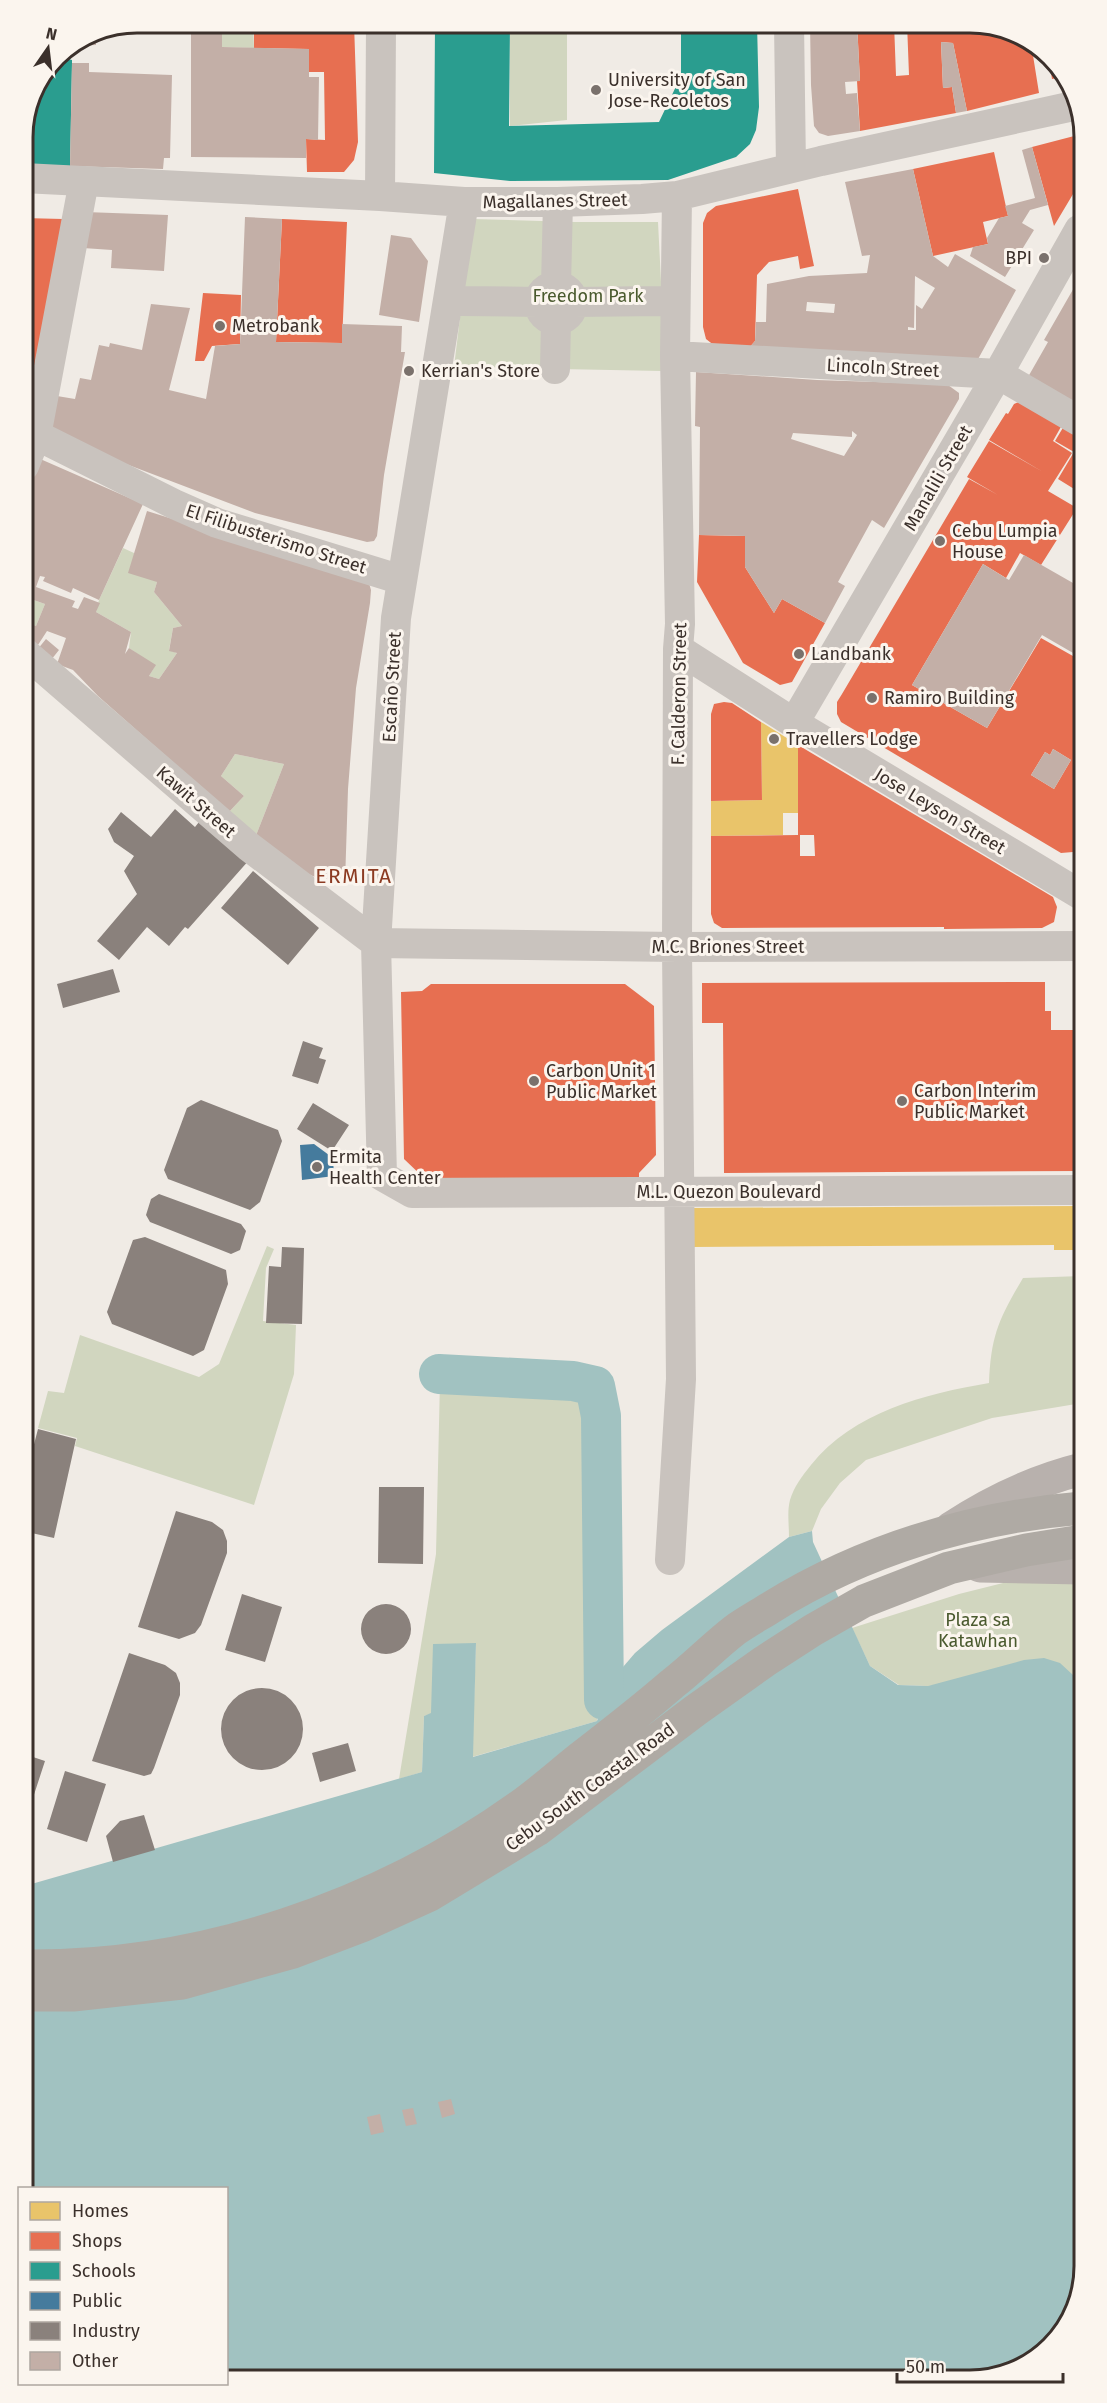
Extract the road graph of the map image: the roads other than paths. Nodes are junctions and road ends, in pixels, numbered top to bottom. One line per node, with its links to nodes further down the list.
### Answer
1 (381, 33): 7 (street)
2 (789, 33): 4 (street)
3 (1069, 107): 4 (street, Magallanes Street)
4 (791, 168): 8 (street, Magallanes Street)
5 (33, 178): 6 (street, Magallanes Street)
6 (84, 181): 7 (street, Magallanes Street); 19 (street)
7 (380, 196): 9 (street, Magallanes Street)
8 (677, 196): 10 (street, Magallanes Street); 15 (street, F. Calderon Street)
9 (464, 202): 10 (street, Magallanes Street); 21 (street, Escaño Street)
10 (558, 202): 14 (street)
11 (1074, 239): 17 (street, Manalili Street)
12 (462, 301): 14 (street)
13 (662, 301): 14 (street)
14 (556, 303): 16 (street)
15 (675, 356): 17 (street, Lincoln Street); 22 (street, F. Calderon Street)
16 (555, 369)
17 (998, 374): 18 (street, Lincoln Street); 24 (street, Manalili Street)
18 (1074, 418)
19 (33, 419)
20 (33, 434): 21 (street, El Filibusterismo Street)
21 (402, 580): 26 (street, Escaño Street)
22 (678, 649): 24 (street, Jose Leyson Street); 28 (street, F. Calderon Street)
23 (33, 660): 26 (street, Kawit Street)
24 (794, 723): 25 (street, Jose Leyson Street)
25 (1074, 891)
26 (376, 943): 28 (street, M.C. Briones Street); 29 (street, Escaño Street)
27 (1074, 946): 28 (street, M.C. Briones Street)
28 (677, 948): 31 (street, F. Calderon Street)
29 (382, 1176): 31 (street, M.L. Quezon Boulevard)
30 (1074, 1190): 31 (street, M.L. Quezon Boulevard)
31 (680, 1192): 36 (street, F. Calderon Street)
32 (1074, 1471): 34 (main road, Cebu South Coastal Road)
33 (1074, 1509): 34 (highway, Cebu South Coastal Road)
34 (940, 1534): 39 (highway, Cebu South Coastal Road)
35 (1074, 1542): 37 (highway, Cebu South Coastal Road)
36 (670, 1560)
37 (953, 1567): 38 (main road, Cebu South Coastal Road); 40 (highway, Cebu South Coastal Road)
38 (1074, 1568)
39 (33, 1966)
40 (33, 1995)

